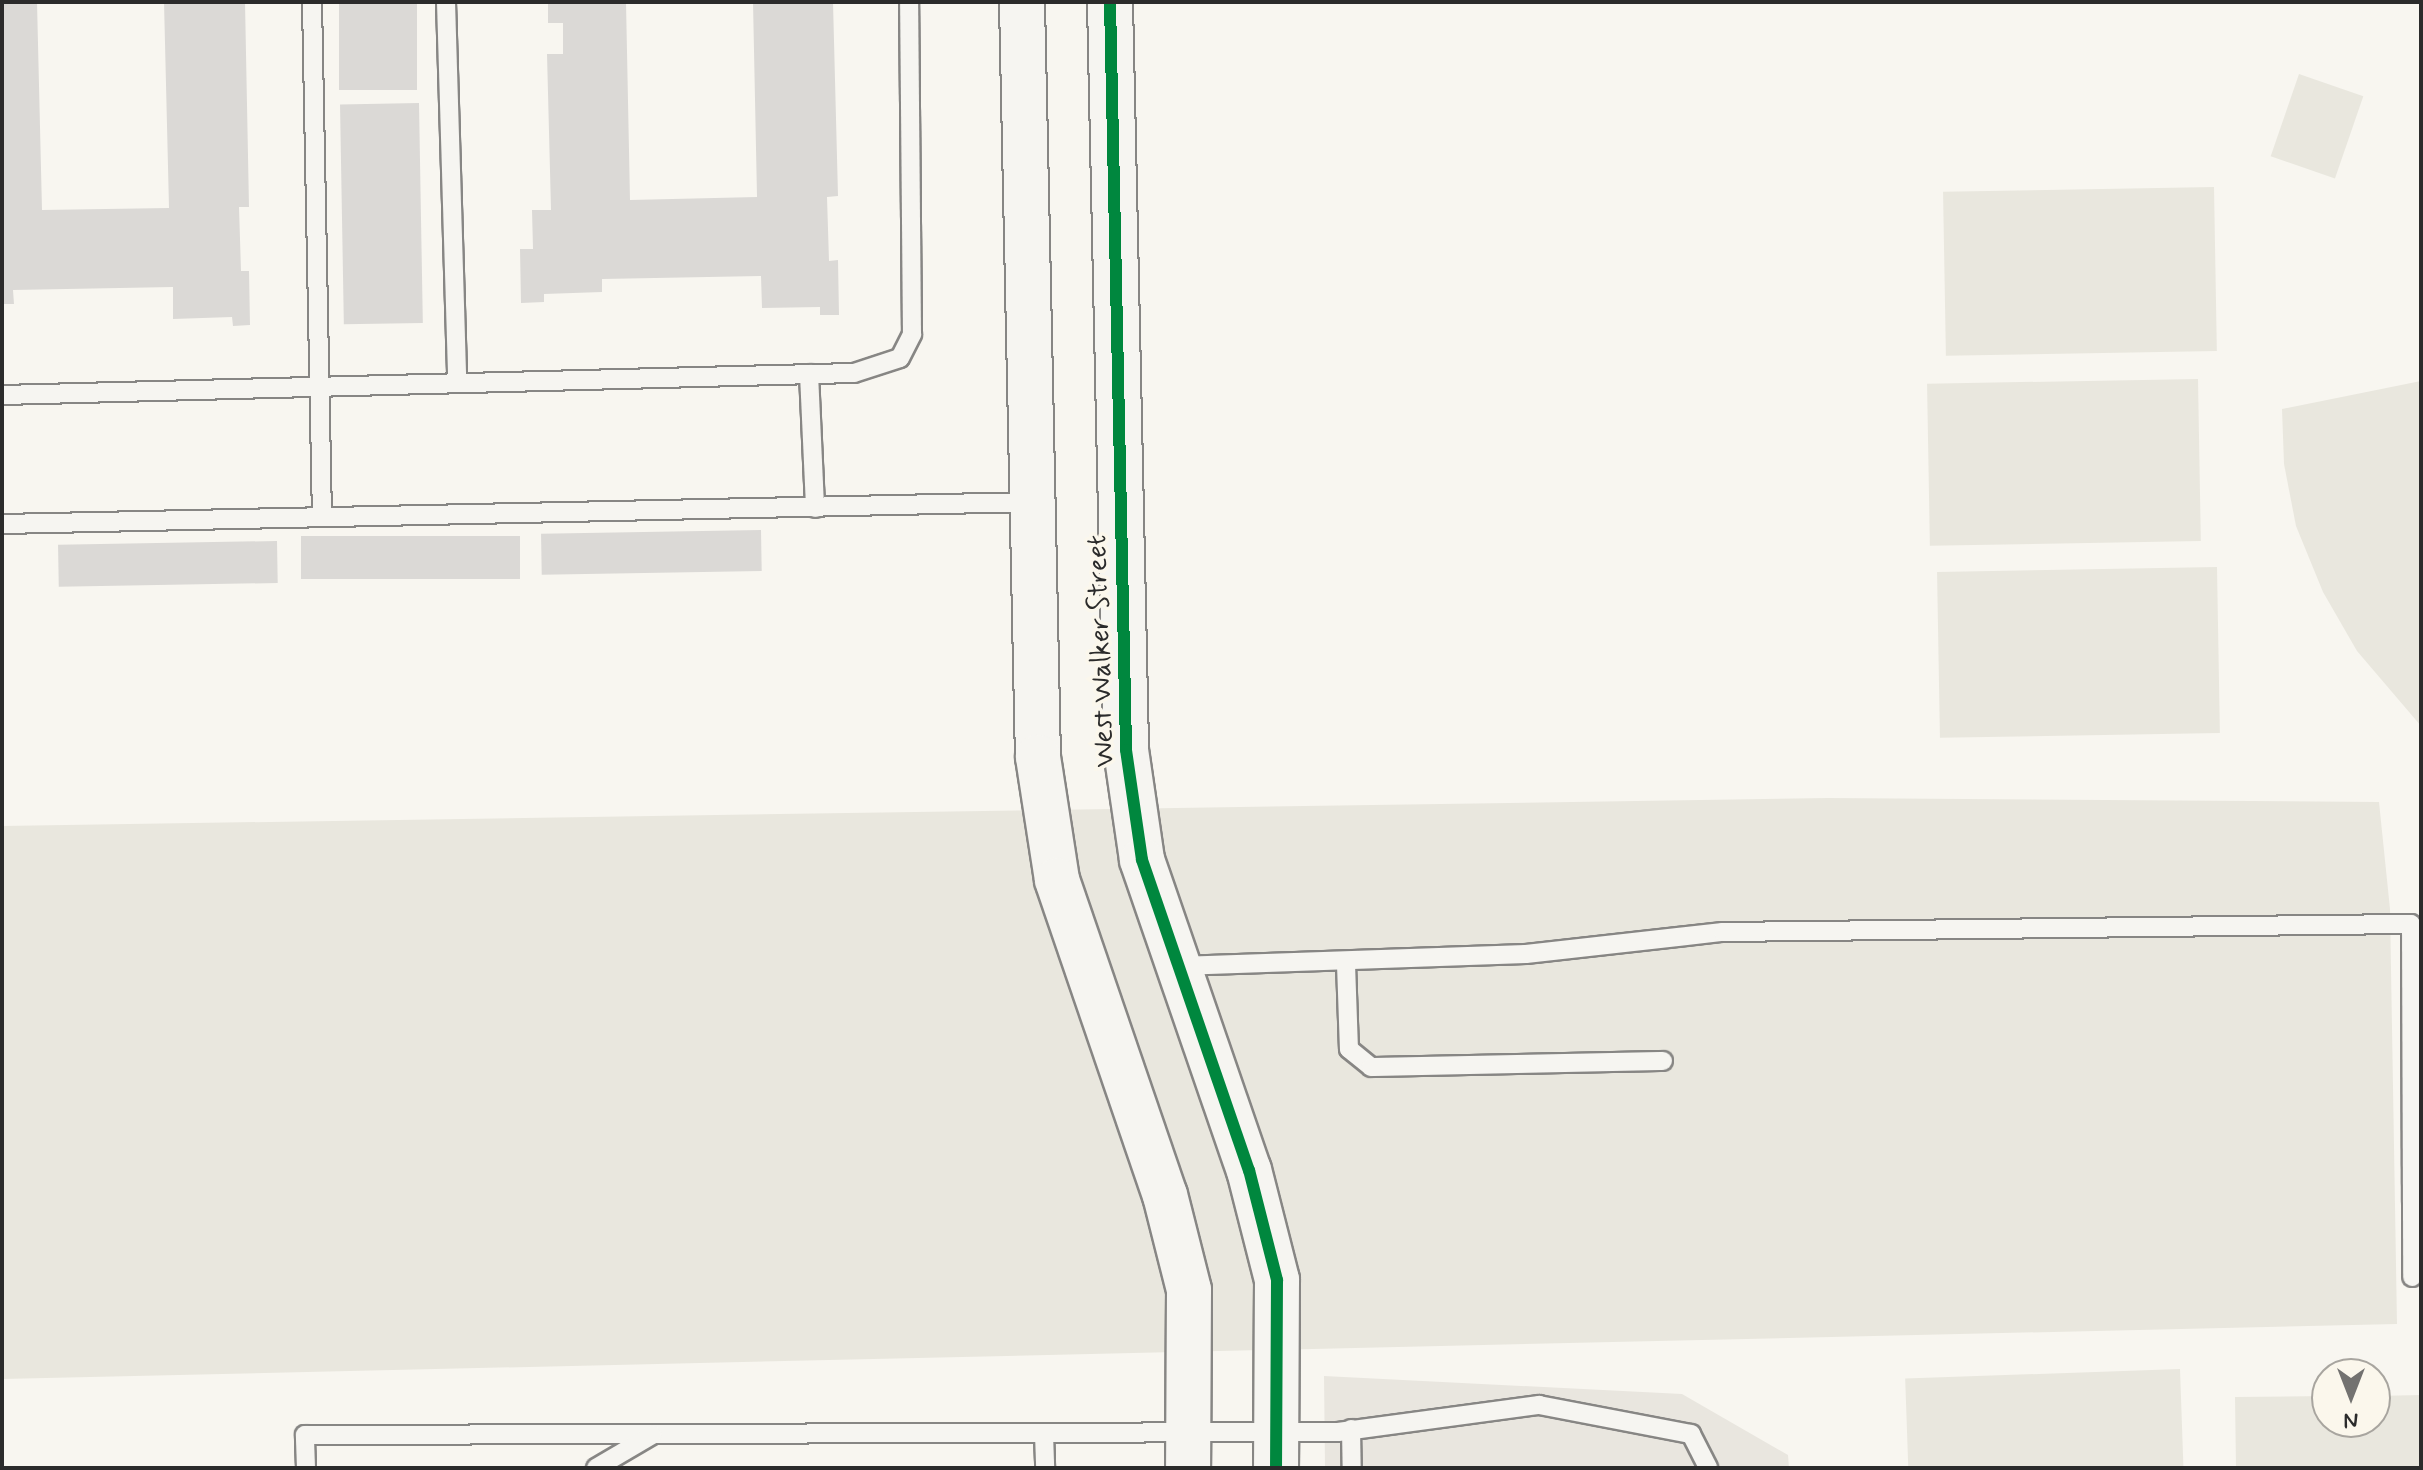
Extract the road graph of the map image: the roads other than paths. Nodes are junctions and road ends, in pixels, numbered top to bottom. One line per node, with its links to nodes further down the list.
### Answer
1 (312, 2): 8 (lane)
2 (446, 2): 7 (lane)
3 (909, 2): 6 (lane)
4 (1022, 2): 10 (street)
5 (1110, 2): 15 (street, West Walker Street)
6 (809, 374): 7 (lane); 11 (lane)
7 (457, 383): 8 (lane)
8 (319, 386): 9 (lane); 12 (lane)
9 (2, 395)
10 (1033, 502): 11 (lane); 22 (street)
11 (815, 508): 12 (lane)
12 (322, 517): 13 (lane)
13 (2, 524)
14 (1346, 964): 15 (lane); 16 (lane); 17 (lane)
15 (1176, 966): 21 (street, West Walker Street)
16 (1663, 1061)
17 (2412, 1277)
18 (1351, 1429): 21 (lane); 26 (lane); 27 (lane)
19 (654, 1434): 20 (lane); 23 (lane); 24 (lane)
20 (1044, 1434): 22 (lane); 25 (lane)
21 (1276, 1448): 22 (lane)
22 (1188, 1451)
23 (306, 1468)
24 (596, 1468)
25 (1045, 1468)
26 (1352, 1468)
27 (1708, 1468)

